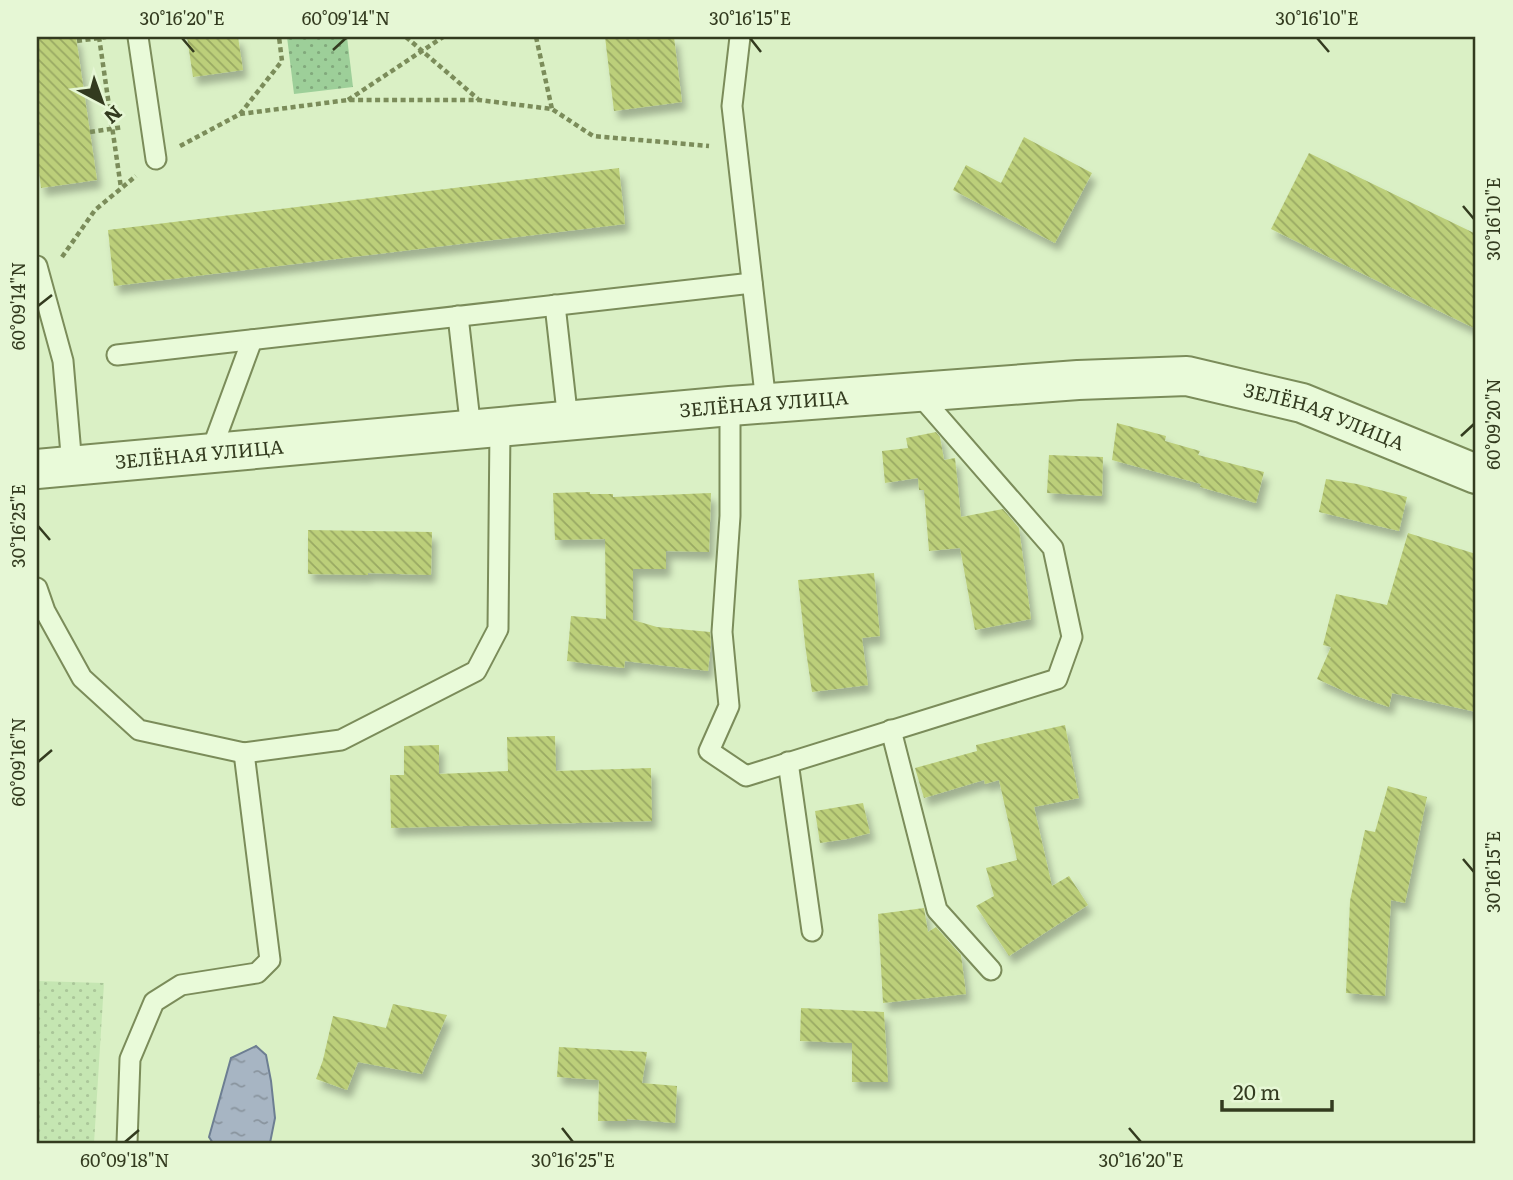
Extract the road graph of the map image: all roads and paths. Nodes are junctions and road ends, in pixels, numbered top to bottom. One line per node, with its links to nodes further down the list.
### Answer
1 (99, 37): 2 (path); 8 (path); 16 (path)
2 (106, 37)
3 (138, 37): 15 (lane)
4 (406, 37): 9 (path)
5 (443, 37): 9 (path)
6 (536, 37): 12 (path)
7 (740, 37): 14 (lane)
8 (77, 41)
9 (422, 51): 10 (path); 11 (path)
10 (348, 100): 11 (path); 13 (path)
11 (479, 100): 12 (path)
12 (552, 109): 14 (path)
13 (240, 114)
14 (736, 148): 18 (lane)
15 (156, 159)
16 (121, 188)
17 (37, 266): 28 (lane)
18 (752, 283): 19 (lane); 24 (lane)
19 (555, 305): 20 (lane); 25 (lane)
20 (458, 316): 21 (lane); 26 (lane)
21 (252, 340): 22 (lane); 27 (lane)
22 (117, 355)
23 (918, 392): 24 (street, ЗЕЛЁНАЯ УЛИЦА); 29 (street, ЗЕЛЁНАЯ УЛИЦА); 31 (lane)
24 (748, 405): 25 (street, ЗЕЛЁНАЯ УЛИЦА); 33 (lane)
25 (568, 421): 26 (street, ЗЕЛЁНАЯ УЛИЦА)
26 (485, 429): 27 (street, ЗЕЛЁНАЯ УЛИЦА); 32 (lane)
27 (210, 454): 28 (street, ЗЕЛЁНАЯ УЛИЦА)
28 (55, 468)
29 (1476, 474)
30 (37, 588): 32 (lane)
31 (891, 730): 33 (lane); 35 (lane)
32 (244, 753): 36 (lane)
33 (788, 762): 34 (lane)
34 (812, 931)
35 (991, 970)
36 (127, 1143)

